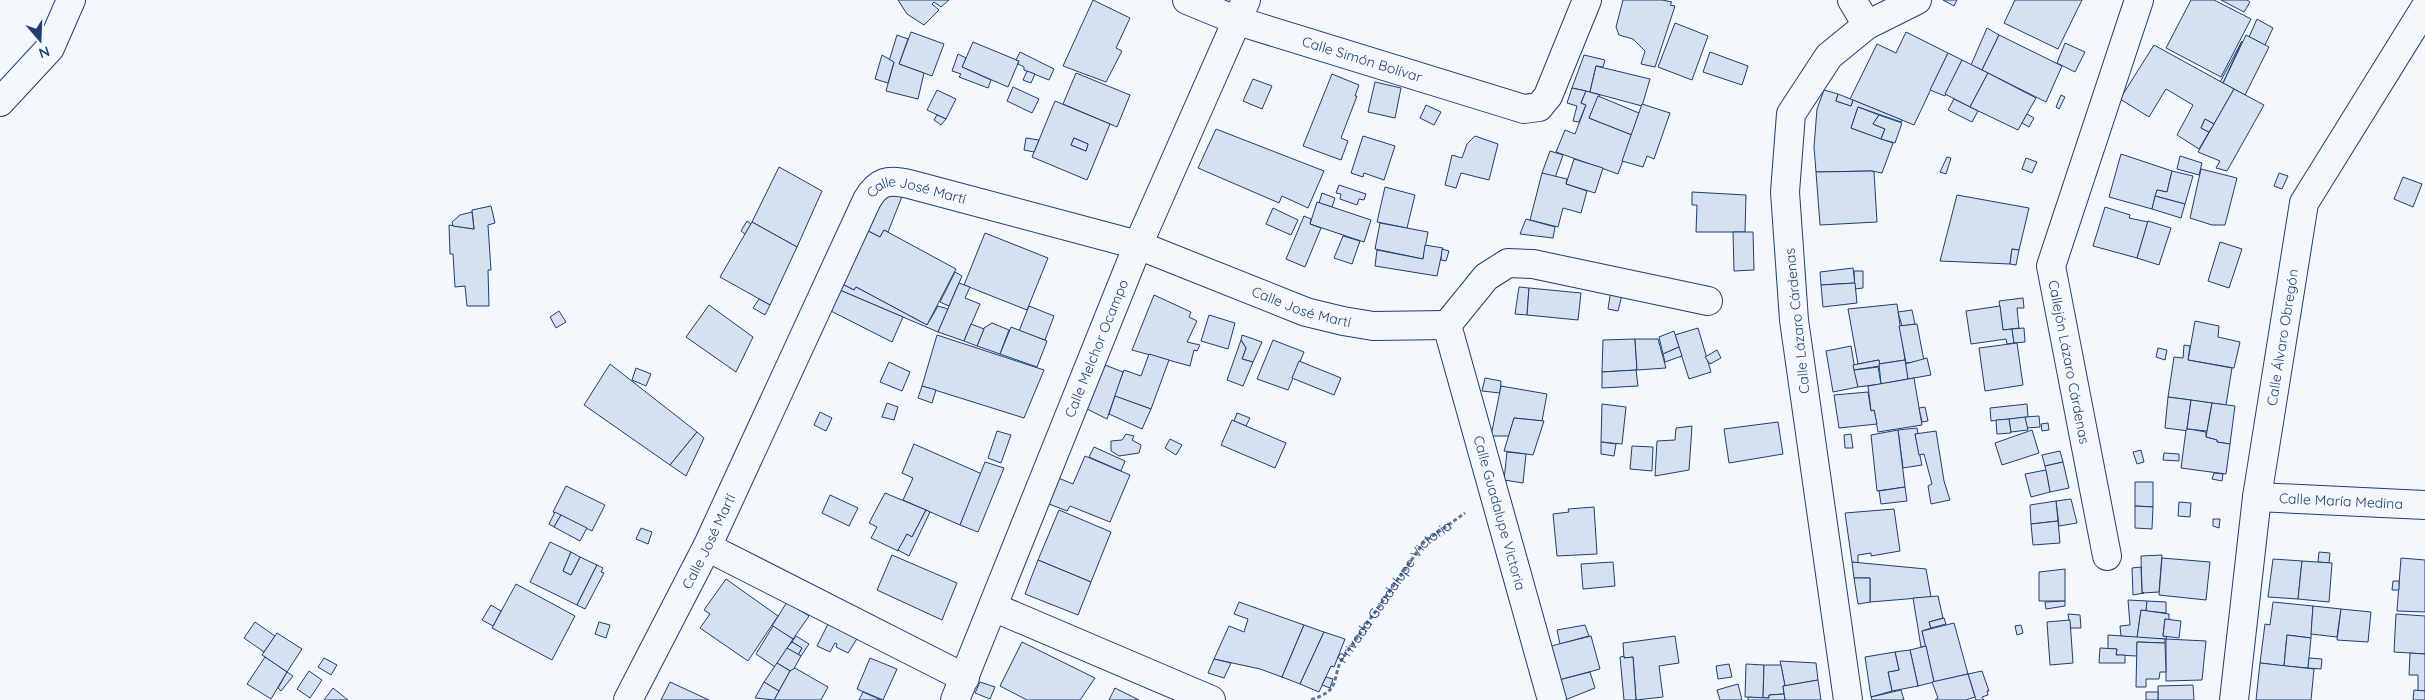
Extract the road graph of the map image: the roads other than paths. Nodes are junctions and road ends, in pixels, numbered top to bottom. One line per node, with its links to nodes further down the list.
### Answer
1 (70, 0): 10 (street)
2 (1187, 0): 8 (street, Calle Simón Bolívar)
3 (1587, 0): 8 (street, Calle Simón Bolívar)
4 (1852, 0): 9 (street)
5 (1917, 0): 9 (street, Calle Lázaro Cárdenas)
6 (2139, 0): 17 (street, Callejón Lázaro Cárdenas)
7 (2425, 8): 14 (street, Calle Álvaro Obregón)
8 (1242, 10): 11 (street, Calle Melchor Ocampo)
9 (1867, 25): 23 (street, Calle Lázaro Cárdenas)
10 (0, 102)
11 (1138, 245): 13 (street, Calle José Martí); 16 (street, Calle José Martí); 18 (street, Calle Melchor Ocampo)
12 (1708, 301): 13 (street)
13 (1447, 325): 22 (street, Calle Guadalupe Victoria)
14 (2257, 497): 15 (street, Calle María Medina); 24 (street, Calle Álvaro Obregón)
15 (2425, 505)
16 (707, 547): 19 (street); 20 (street, Calle José Martí)
17 (2107, 556)
18 (994, 607): 19 (street, Calle Melchor Ocampo); 21 (street)
19 (960, 689)
20 (628, 700)
21 (1211, 700)
22 (1552, 700)
23 (1848, 700)
24 (2234, 700)

